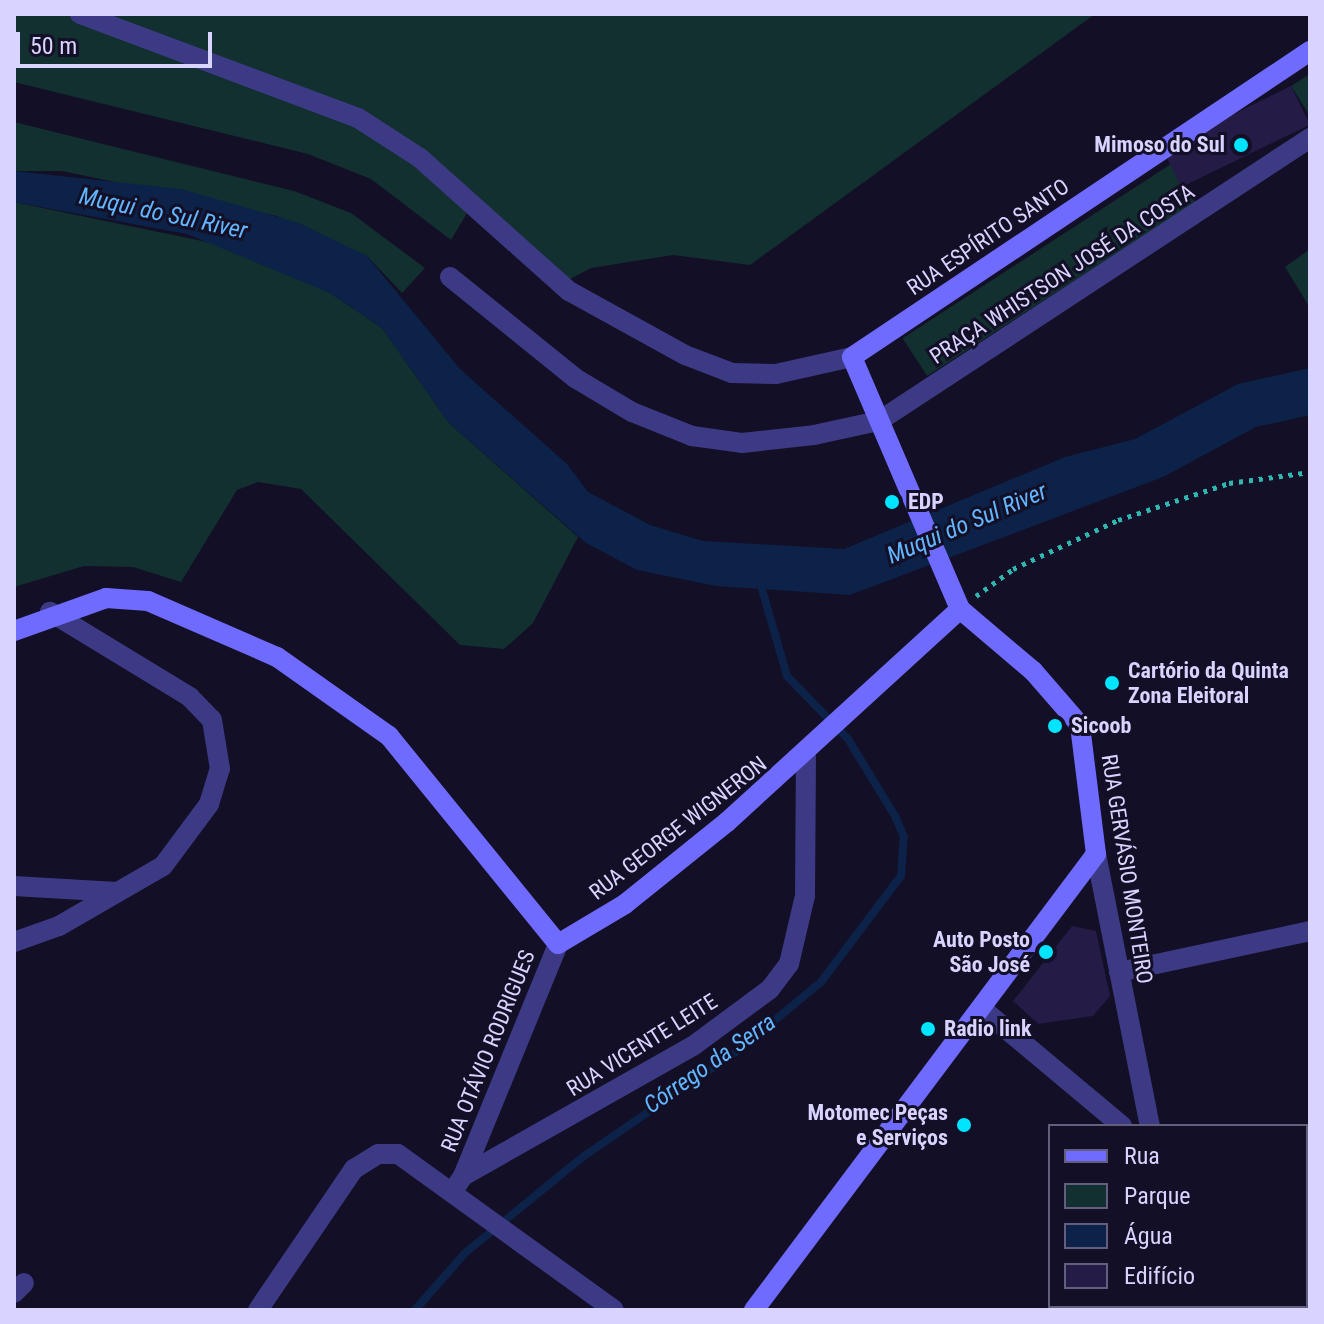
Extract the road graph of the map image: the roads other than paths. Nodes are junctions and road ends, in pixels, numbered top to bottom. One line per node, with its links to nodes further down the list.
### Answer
1 (80, 14): 5 (street)
2 (1310, 51): 5 (main road, RUA ESPÍRITO SANTO)
3 (1310, 138): 6 (street, PRAÇA WHISTSON JOSÉ DA COSTA)
4 (450, 277): 6 (street)
5 (852, 357): 6 (main road)
6 (879, 421): 7 (main road)
7 (960, 609): 10 (main road); 11 (main road, RUA GERVÁSIO MONTEIRO)
8 (50, 612): 9 (main road); 13 (street); 16 (main road)
9 (14, 631)
10 (814, 748): 16 (main road, RUA GEORGE WIGNERON); 21 (street, RUA VICENTE LEITE)
11 (1096, 854): 17 (street, RUA GERVÁSIO MONTEIRO); 18 (main road)
12 (14, 886): 13 (street)
13 (121, 892): 15 (street)
14 (1310, 931): 17 (street)
15 (14, 942)
16 (558, 944): 21 (street, RUA OTÁVIO RODRIGUES)
17 (1119, 972): 20 (street, RUA GERVÁSIO MONTEIRO)
18 (981, 1008): 19 (street); 24 (main road)
19 (1120, 1124)
20 (1150, 1124)
21 (459, 1182): 22 (street); 23 (street)
22 (258, 1310)
23 (614, 1310)
24 (754, 1310)

